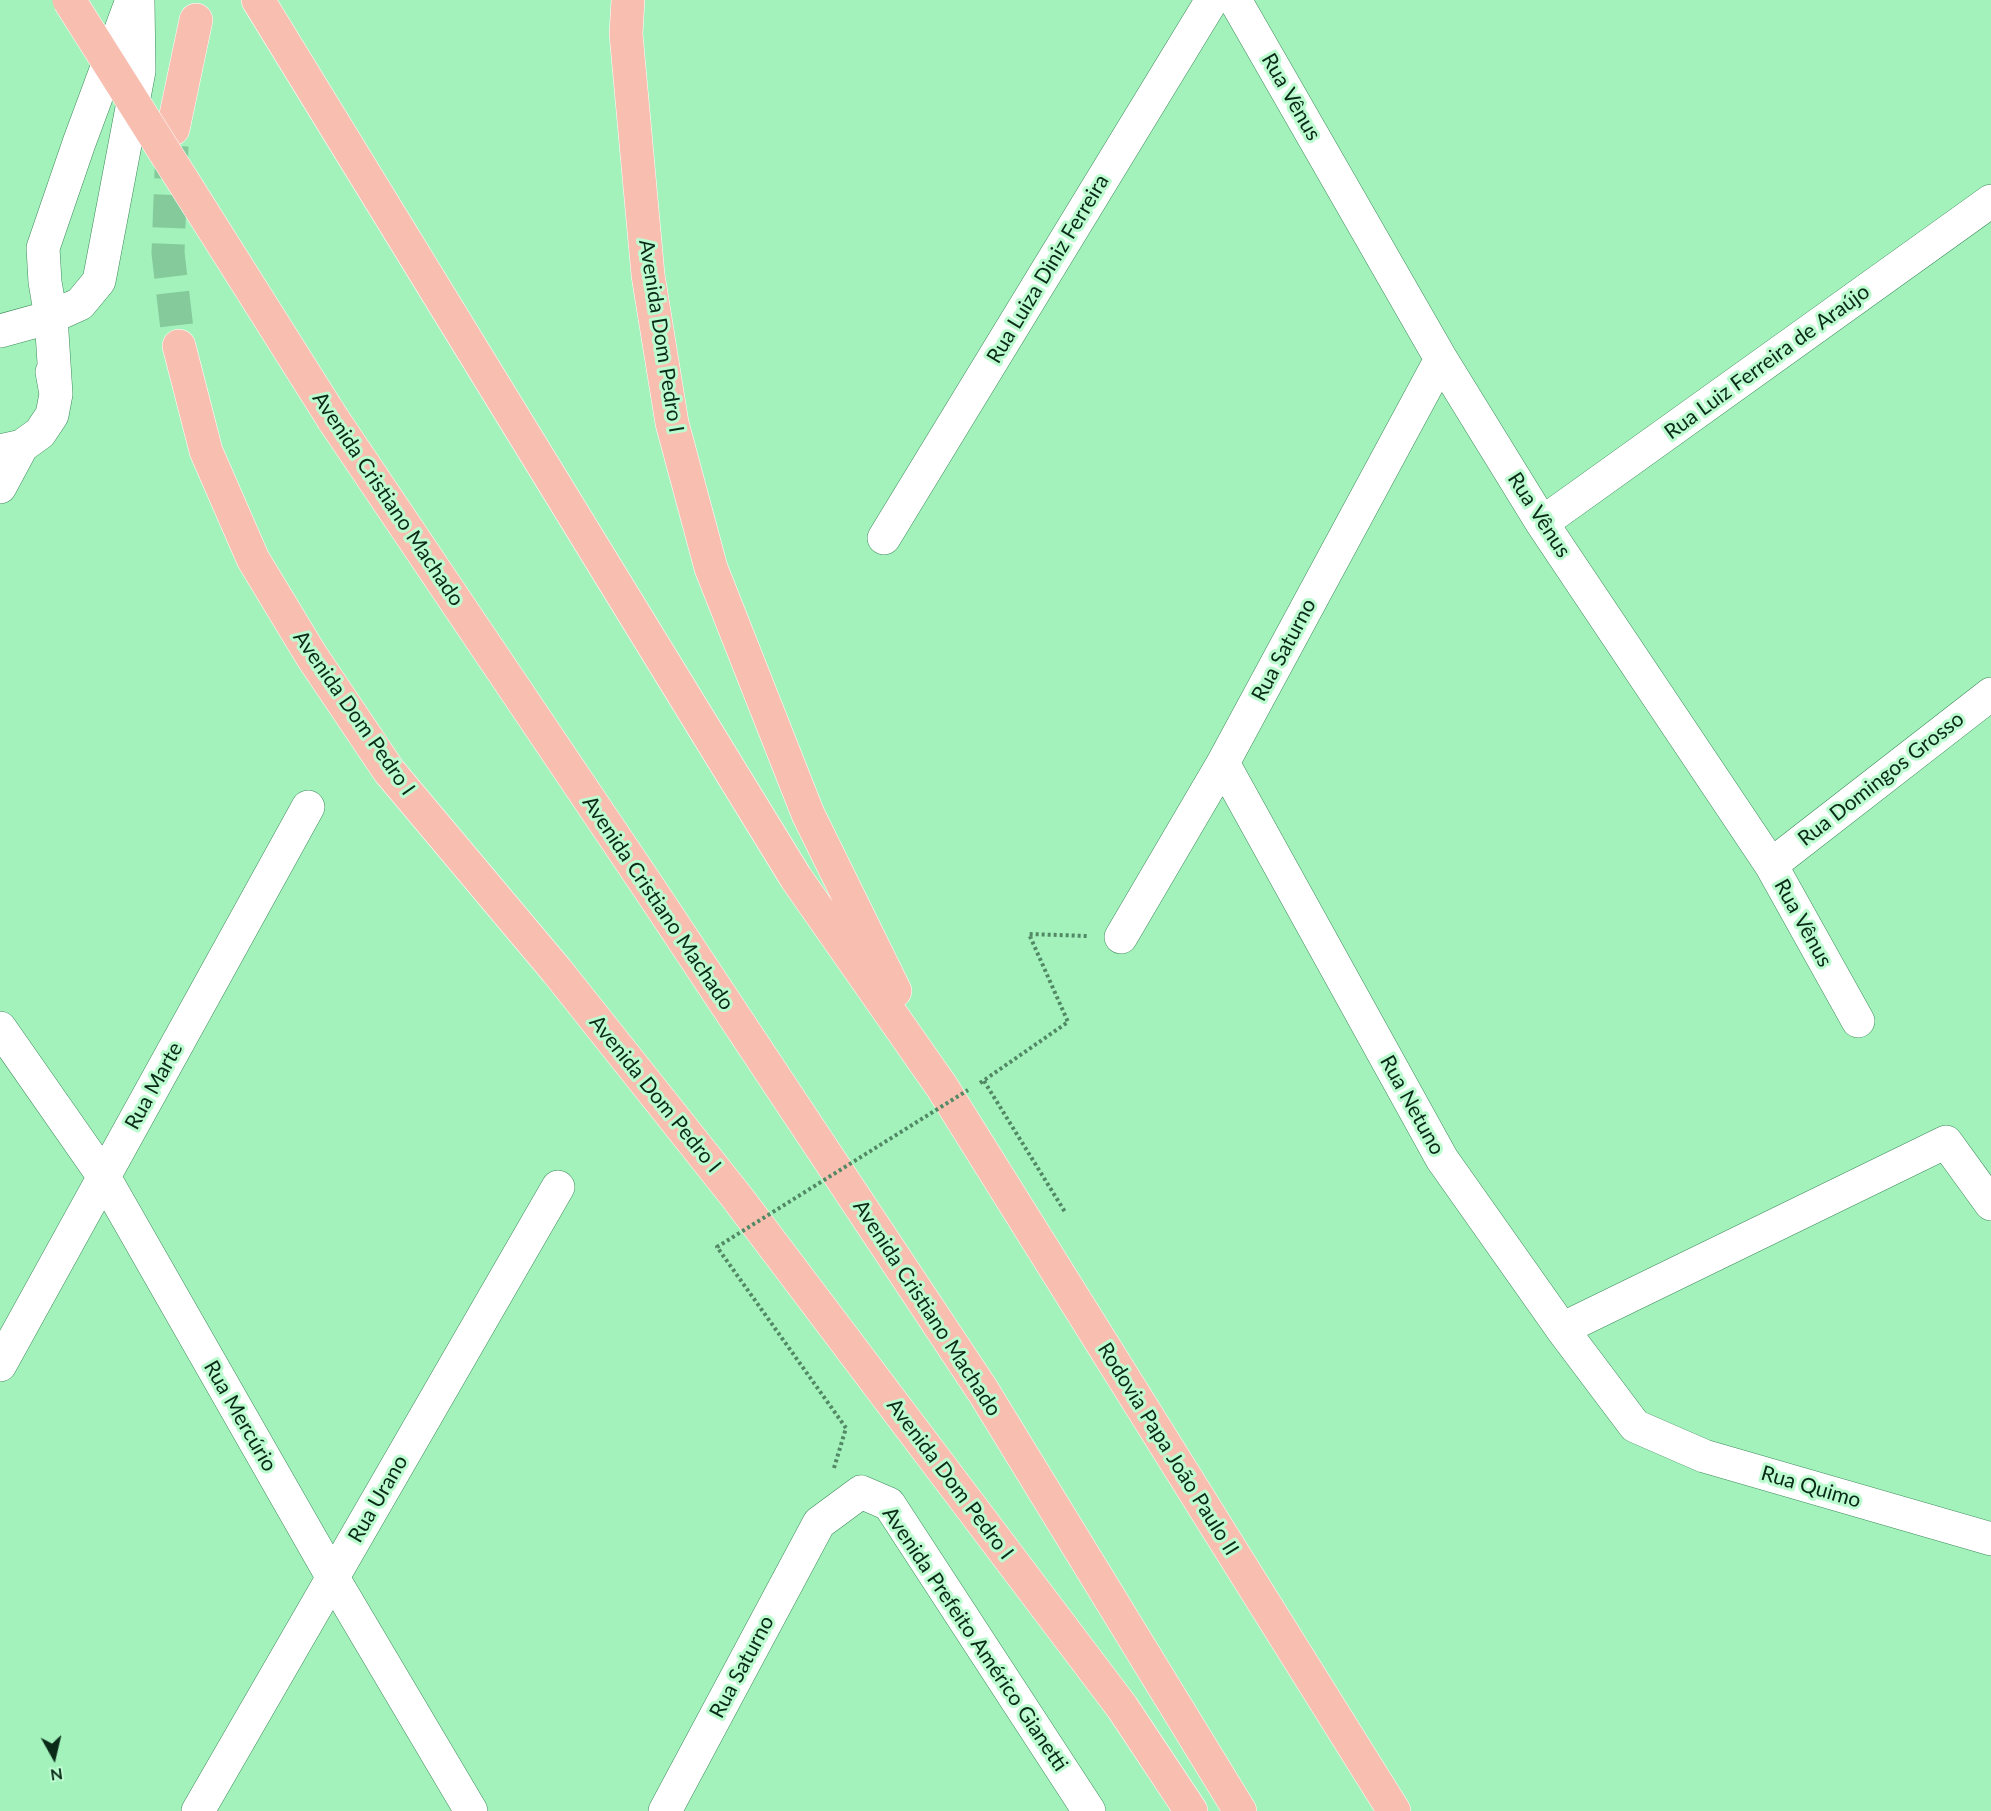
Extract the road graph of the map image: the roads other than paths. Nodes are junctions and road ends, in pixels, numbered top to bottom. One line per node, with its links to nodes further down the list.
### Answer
1 (69, 0): 42 (highway, Avenida Cristiano Machado, bridge)
2 (132, 0): 11 (street)
3 (138, 0): 11 (street)
4 (258, 0): 27 (highway)
5 (628, 0): 27 (highway, Avenida Dom Pedro I)
6 (1212, 0): 19 (street, Rua Luiza Diniz Ferreira)
7 (1235, 0): 14 (street, Rua Vênus)
8 (196, 20): 9 (highway)
9 (173, 129)
10 (1991, 201): 18 (street, Rua Luiz Ferreira de Araújo)
11 (51, 317): 12 (street); 15 (street)
12 (0, 333): 15 (street)
13 (179, 346): 41 (highway, Avenida Dom Pedro I)
14 (1441, 359): 18 (street, Rua Vênus); 21 (street, Rua Saturno)
15 (56, 394): 16 (street)
16 (11, 449): 17 (street)
17 (0, 487)
18 (1542, 523): 23 (street, Rua Vênus)
19 (884, 538)
20 (1991, 694): 23 (street, Rua Domingos Grosso)
21 (1223, 763): 24 (street, Rua Saturno); 31 (street, Rua Netuno)
22 (308, 807): 28 (street, Rua Marte)
23 (1771, 865): 25 (street, Rua Vênus)
24 (1121, 937)
25 (1858, 1020)
26 (0, 1028): 28 (street, Rua Mercúrio)
27 (955, 1089): 43 (highway, Rodovia Papa João Paulo II)
28 (104, 1178): 32 (street, Rua Marte); 36 (street, Rua Mercúrio)
29 (558, 1187): 36 (street, Rua Urano)
30 (1991, 1204): 31 (street)
31 (1562, 1329): 33 (street, Rua Netuno)
32 (0, 1365)
33 (1635, 1426): 35 (street, Rua Quimo)
34 (819, 1523): 39 (street, Rua Saturno); 40 (street, Avenida Prefeito Américo Gianetti)
35 (1991, 1539)
36 (333, 1578): 37 (street, Rua Urano); 38 (street, Rua Mercúrio)
37 (198, 1811)
38 (471, 1811)
39 (665, 1811)
40 (1089, 1811)
41 (1191, 1811)
42 (1240, 1811)
43 (1394, 1811)

